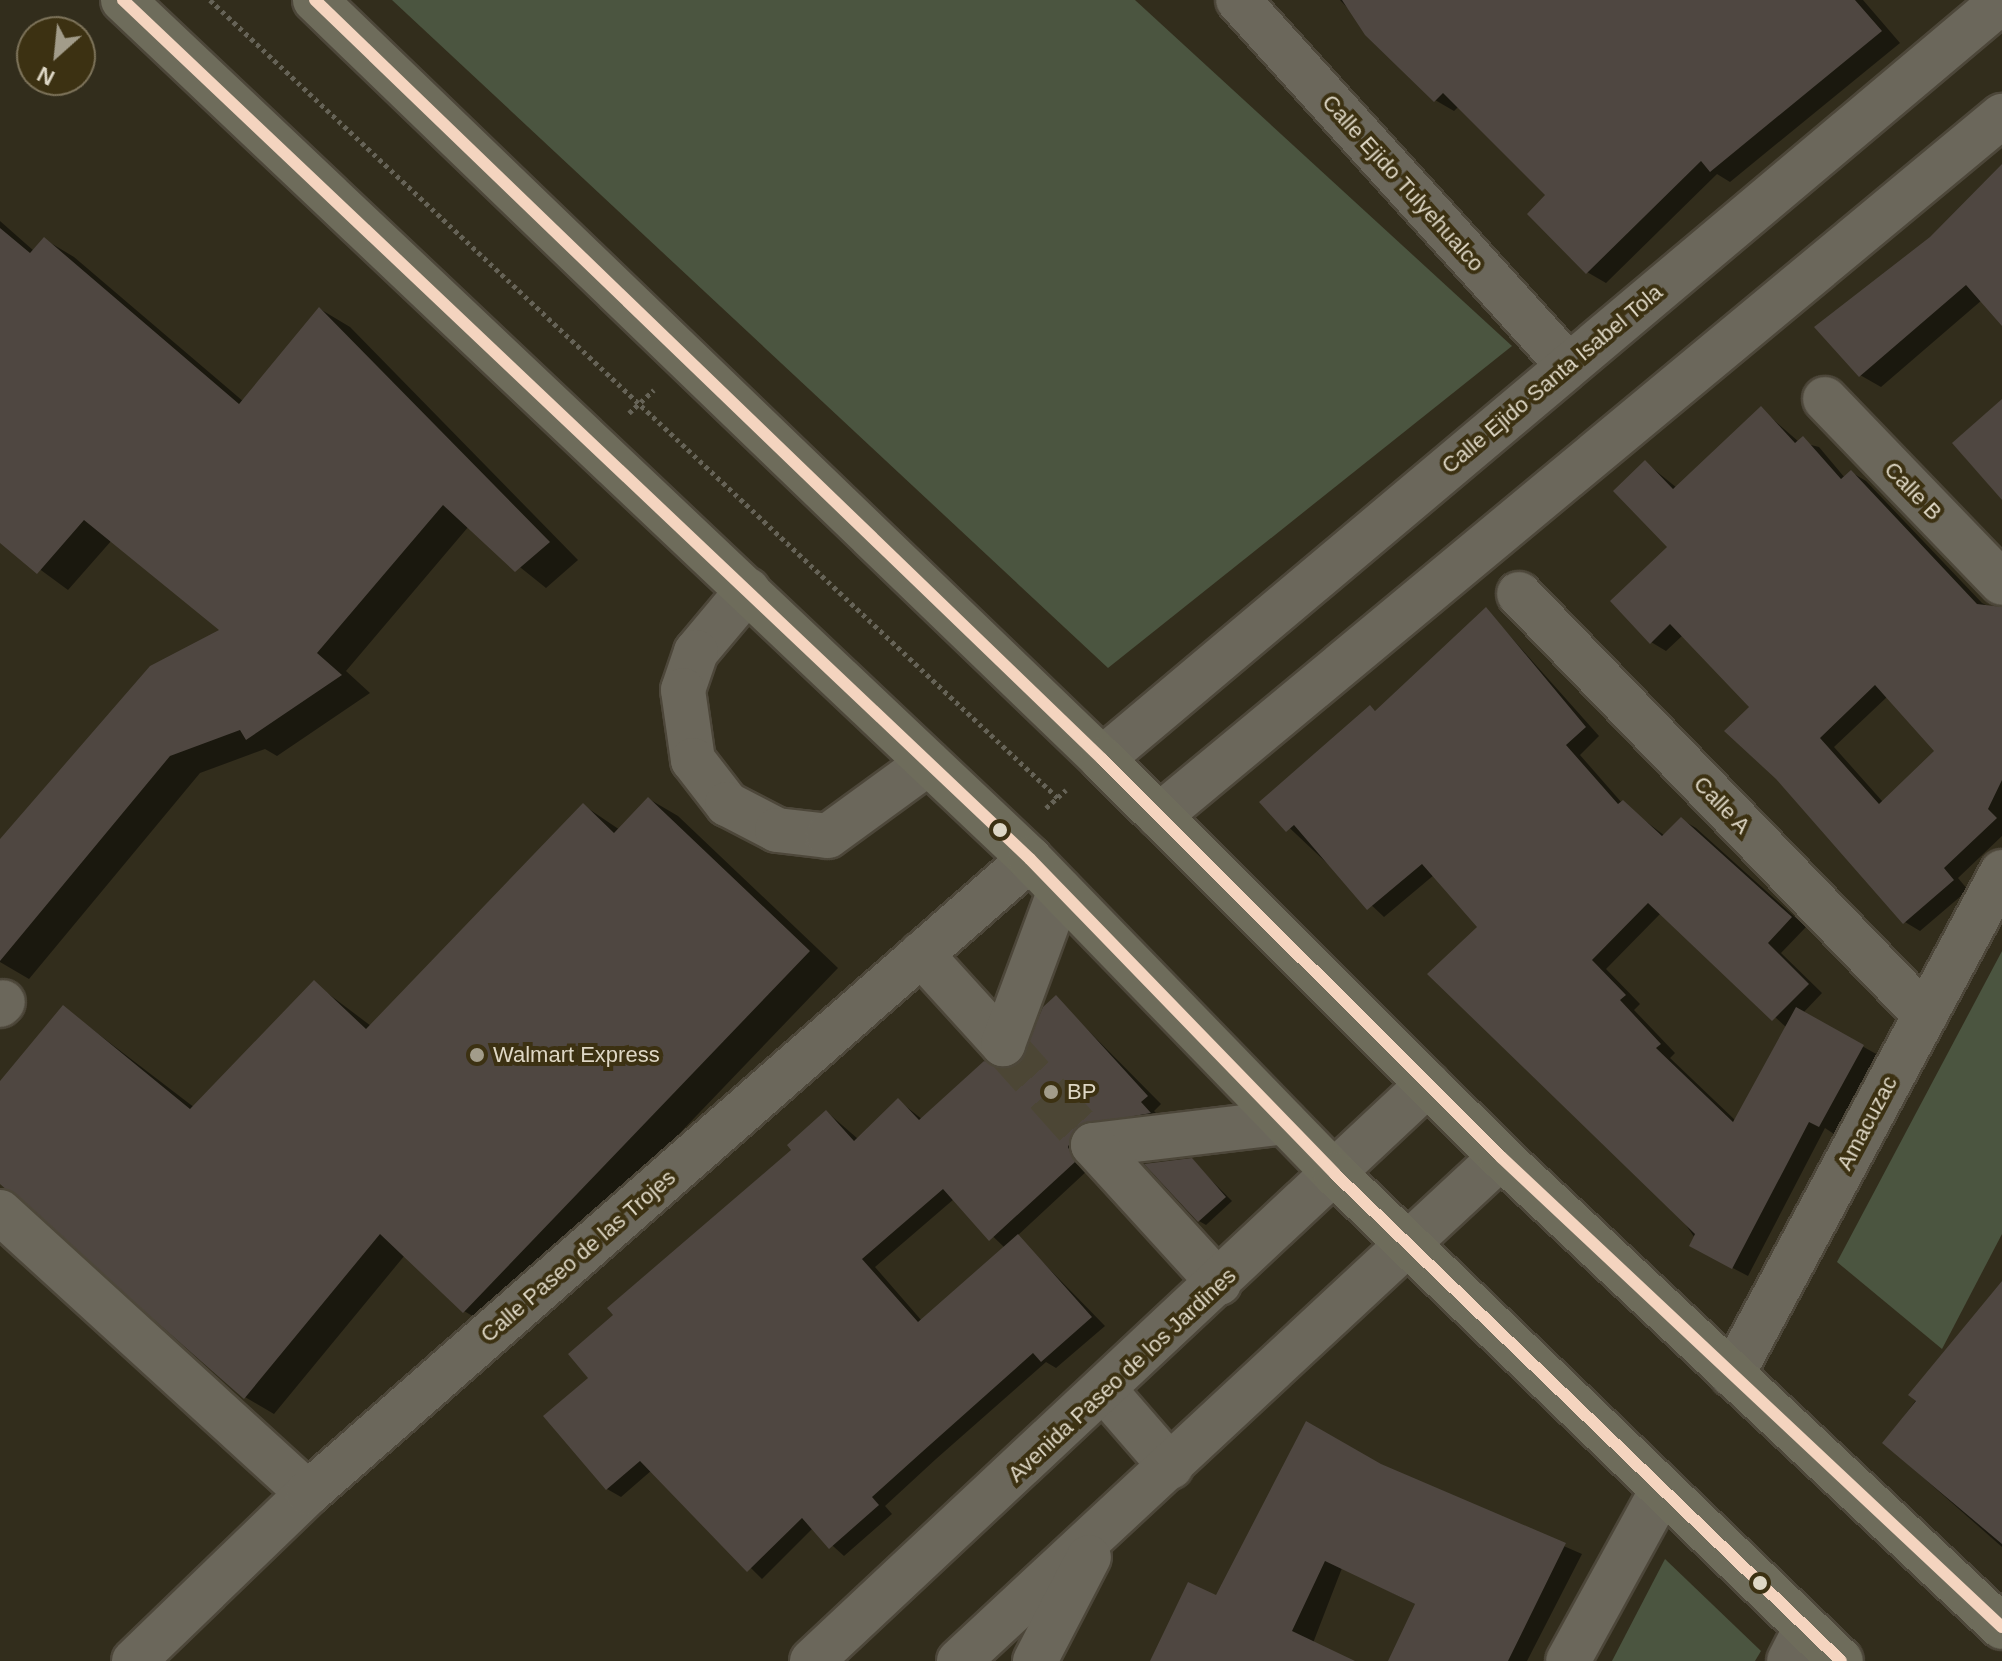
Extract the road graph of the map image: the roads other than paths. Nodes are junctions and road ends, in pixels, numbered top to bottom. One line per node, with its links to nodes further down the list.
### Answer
1 (123, 0): 9 (main road)
2 (315, 0): 11 (main road)
3 (2002, 1): 6 (street, Calle Ejido Santa Isabel Tola)
4 (1244, 2): 6 (street, Calle Ejido Tulyehualco)
5 (2002, 116): 13 (street)
6 (1568, 365): 11 (street, Calle Ejido Santa Isabel Tola)
7 (1825, 399): 8 (street, Calle B)
8 (2002, 583)
9 (748, 590): 12 (main road); 12 (street)
10 (1519, 594): 18 (street, Calle A)
11 (1102, 759): 13 (main road)
12 (928, 763): 14 (main road)
13 (1159, 816): 19 (main road)
14 (1020, 849): 16 (main road); 17 (street, Calle Paseo de las Trojes)
15 (2002, 872): 18 (street, Amacuzac)
16 (1060, 890): 17 (street); 20 (main road)
17 (921, 954): 30 (street, Calle Paseo de las Trojes)
18 (1925, 1015): 26 (street, Amacuzac)
19 (1428, 1084): 21 (main road); 22 (street, Avenida Paseo de los Jardines)
20 (1285, 1122): 22 (main road); 25 (street)
21 (1501, 1157): 24 (street); 26 (main road)
22 (1335, 1174): 24 (main road); 25 (street, Avenida Paseo de los Jardines)
23 (0, 1212): 30 (street)
24 (1408, 1246): 28 (street); 29 (main road)
25 (1219, 1283): 27 (street, Avenida Paseo de los Jardines)
26 (1732, 1375): 32 (main road)
27 (1106, 1392): 28 (street); 35 (street, Avenida Paseo de los Jardines)
28 (1171, 1467): 31 (street)
29 (1662, 1490): 33 (main road); 38 (street)
30 (308, 1493): 34 (street, Calle Paseo de las Trojes)
31 (1104, 1528): 36 (street); 37 (street)
32 (2002, 1627)
33 (1797, 1644): 39 (main road)
34 (134, 1661)
35 (812, 1661)
36 (959, 1661)
37 (1035, 1661)
38 (1568, 1661)
39 (1841, 1661)

